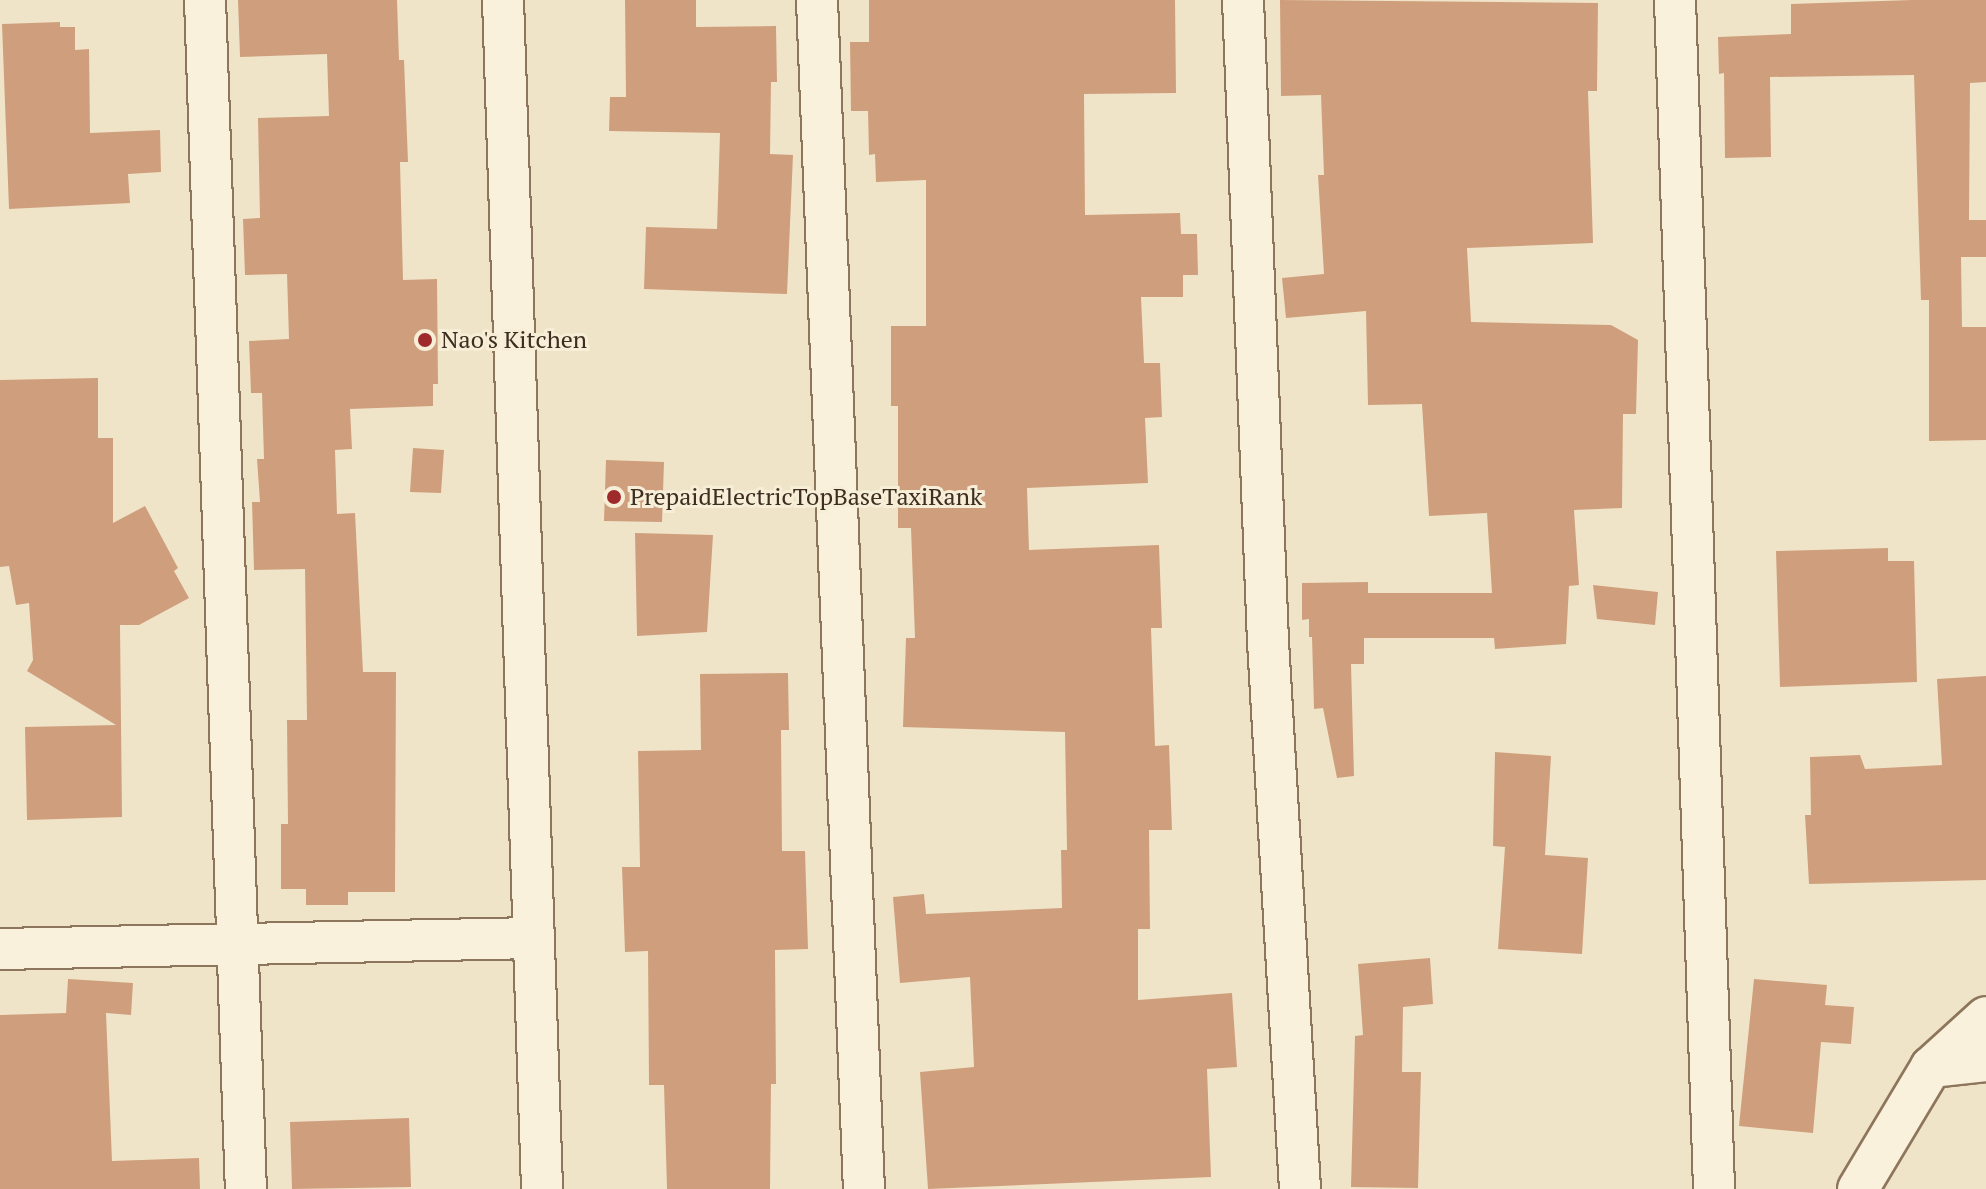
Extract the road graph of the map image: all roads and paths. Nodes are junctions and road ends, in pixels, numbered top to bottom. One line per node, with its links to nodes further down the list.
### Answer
1 (205, 0): 7 (street)
2 (503, 0): 6 (street)
3 (817, 0): 14 (street)
4 (1243, 0): 15 (street)
5 (1675, 0): 16 (street)
6 (534, 938): 7 (street); 13 (street)
7 (236, 945): 8 (street); 12 (street)
8 (0, 949)
9 (1986, 1017): 11 (street)
10 (1986, 1061): 11 (street)
11 (1931, 1067): 17 (street)
12 (246, 1189)
13 (542, 1189)
14 (864, 1189)
15 (1300, 1189)
16 (1714, 1189)
17 (1858, 1189)

